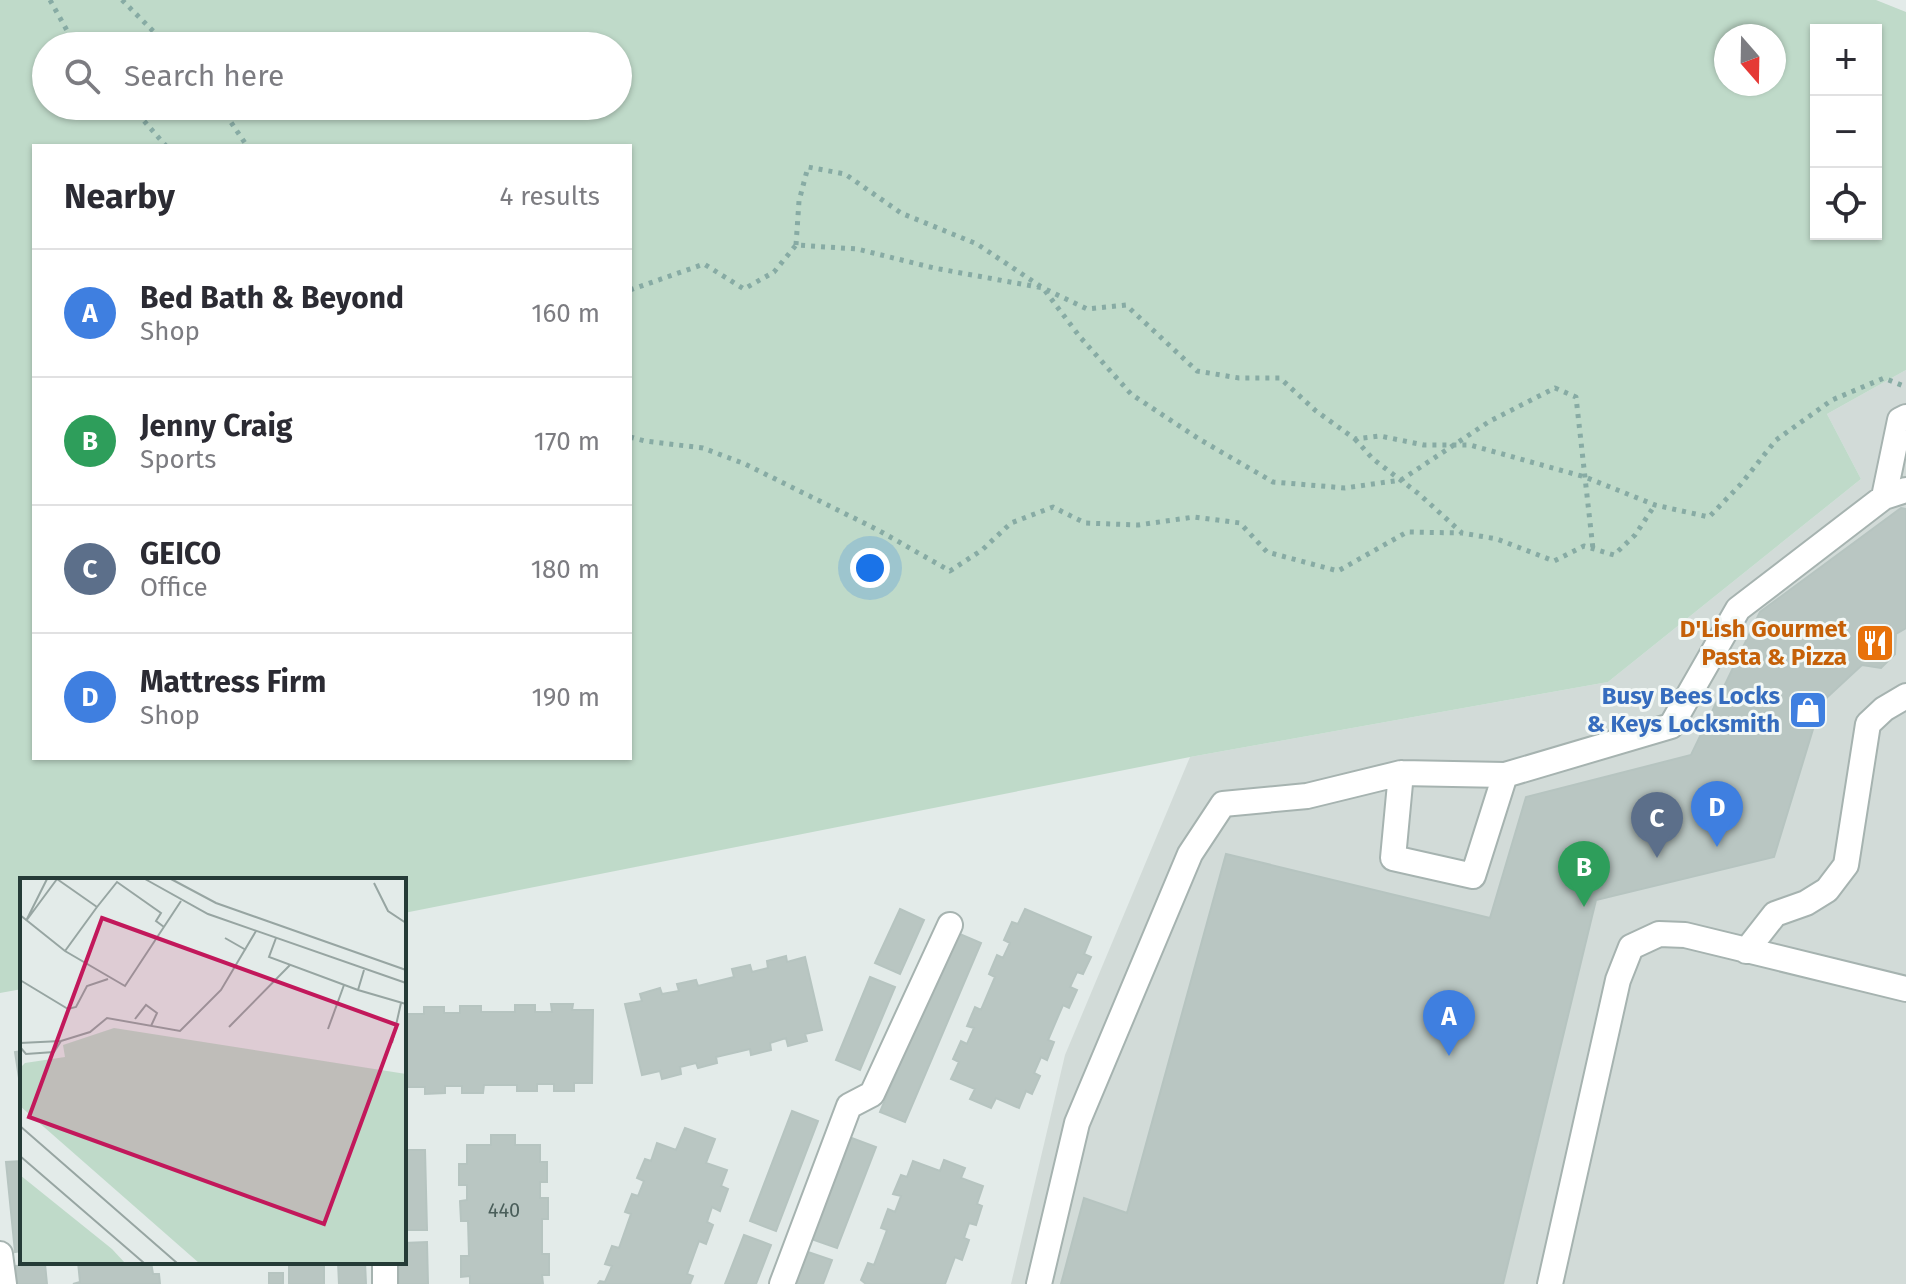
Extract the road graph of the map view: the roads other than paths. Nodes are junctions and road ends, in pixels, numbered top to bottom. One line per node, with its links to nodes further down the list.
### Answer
1 (1906, 417): 2 (street)
2 (1895, 494): 5 (street)
3 (1906, 696): 7 (street)
4 (1401, 773): 5 (street); 5 (street); 12 (street)
5 (1505, 775)
6 (950, 925): 11 (street)
7 (1746, 951): 8 (street); 13 (street)
8 (1906, 989)
9 (0, 1254): 10 (street)
10 (4, 1284)
11 (782, 1284)
12 (1039, 1284)
13 (1550, 1284)

